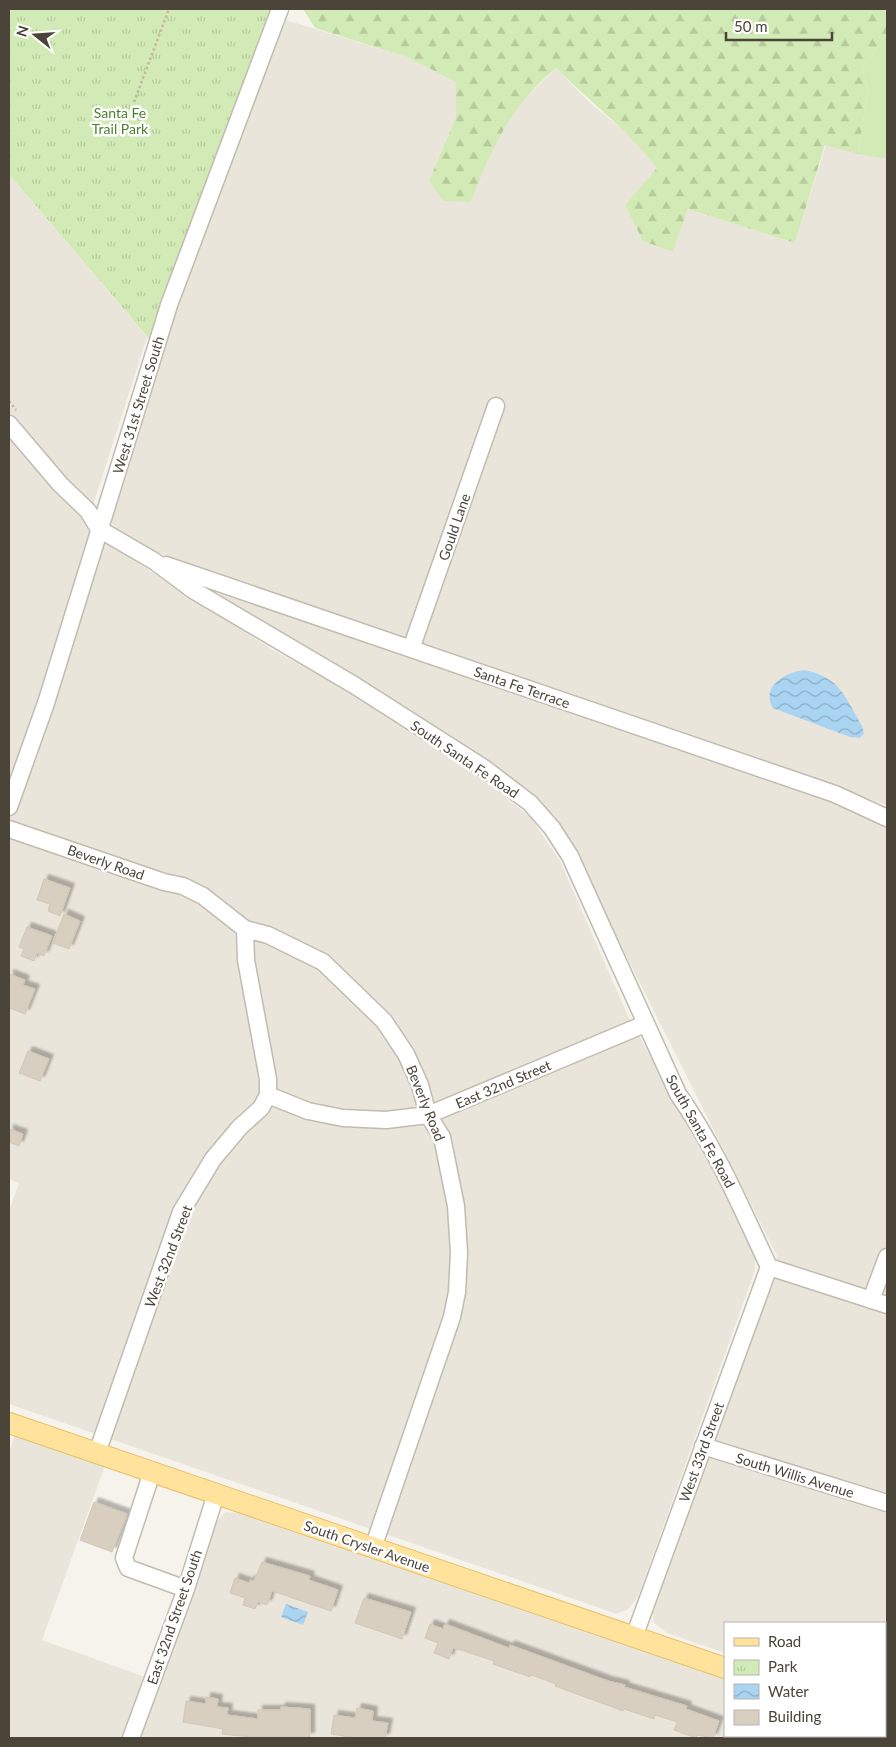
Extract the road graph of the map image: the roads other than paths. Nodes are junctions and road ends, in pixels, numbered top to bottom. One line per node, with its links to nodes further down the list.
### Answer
1 (280, 9): 4 (street, West 31st Street South)
2 (496, 406): 6 (street, Gould Lane)
3 (9, 424): 4 (street, South Santa Fe Road)
4 (99, 529): 5 (street, South Santa Fe Road); 7 (street, West 31st Street South)
5 (154, 561): 6 (street, Santa Fe Terrace); 11 (street, South Santa Fe Road)
6 (411, 649): 8 (street, Santa Fe Terrace)
7 (9, 807)
8 (887, 818)
9 (9, 829): 10 (street, Beverly Road)
10 (244, 929): 12 (street); 13 (street, Beverly Road)
11 (645, 1024): 13 (street, East 32nd Street); 15 (street, South Santa Fe Road)
12 (268, 1095): 13 (street, East 32nd Street); 20 (street, West 32nd Street)
13 (428, 1115): 24 (street, Beverly Road)
14 (887, 1258): 16 (street)
15 (769, 1267): 16 (street); 19 (street, West 33rd Street)
16 (872, 1300): 17 (street)
17 (887, 1305)
18 (9, 1423): 20 (main road, South Crysler Avenue)
19 (703, 1446): 23 (street, South Willis Avenue); 26 (street, West 33rd Street)
20 (97, 1453): 21 (main road, South Crysler Avenue)
21 (152, 1472): 22 (main road, South Crysler Avenue); 25 (street)
22 (216, 1494): 24 (main road, South Crysler Avenue); 25 (street, East 32nd Street South)
23 (887, 1503)
24 (373, 1548): 26 (main road, South Crysler Avenue)
25 (186, 1589): 28 (street, East 32nd Street South)
26 (634, 1638): 27 (main road, South Crysler Avenue)
27 (724, 1668)
28 (131, 1738)

